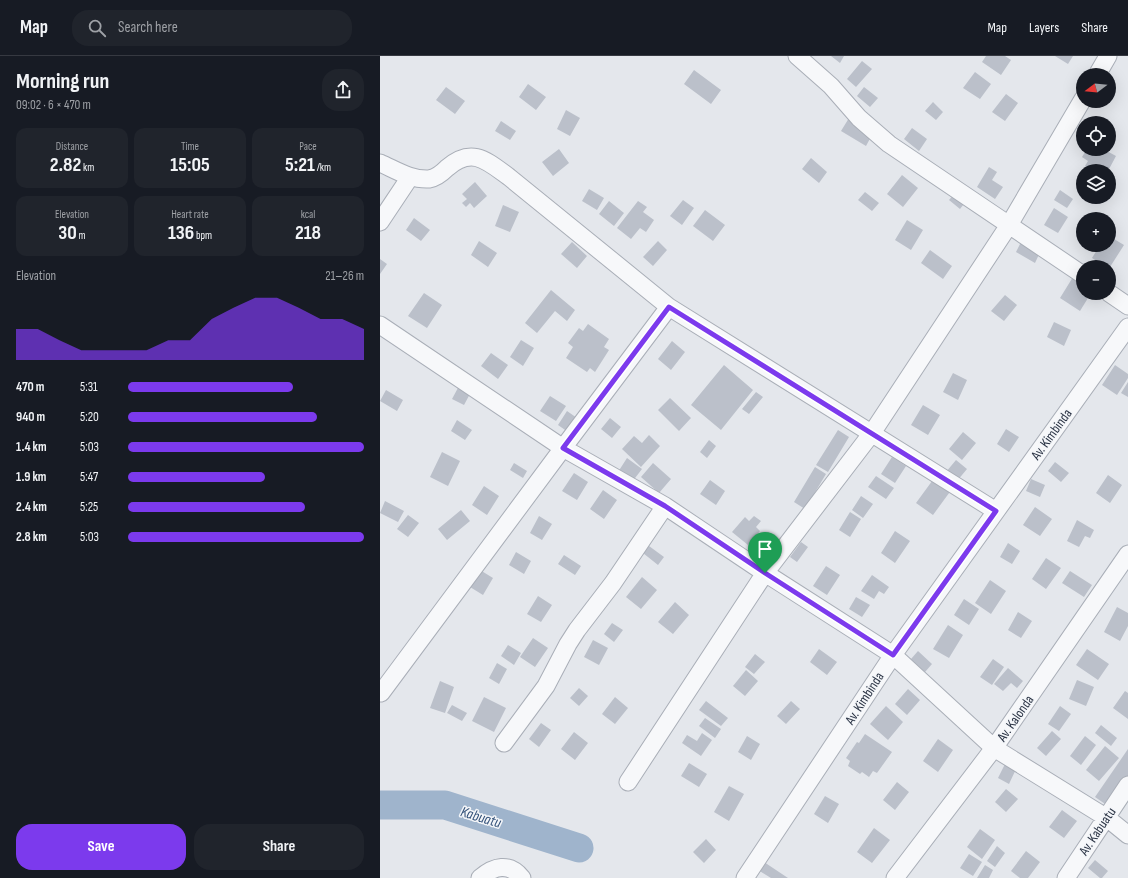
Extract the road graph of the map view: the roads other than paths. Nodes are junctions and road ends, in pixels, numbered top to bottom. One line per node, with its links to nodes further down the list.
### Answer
1 (797, 56): 8 (street)
2 (1108, 56): 3 (street)
3 (1101, 68)
4 (1078, 108): 8 (street)
5 (380, 163): 6 (street)
6 (410, 177): 7 (street); 12 (street)
7 (380, 222)
8 (1008, 226): 9 (street); 15 (street)
9 (1076, 271)
10 (1116, 298): 11 (street)
11 (1128, 306)
12 (669, 307): 15 (street); 16 (street)
13 (380, 325): 16 (street)
14 (1128, 327): 18 (street, Av. Kimbinda)
15 (872, 433): 18 (street); 20 (street)
16 (563, 448): 17 (street); 22 (street)
17 (665, 506): 20 (street); 23 (street)
18 (996, 511): 21 (street, Av. Kimbinda)
19 (1128, 554): 24 (street, Av. Kalonda)
20 (765, 573): 21 (street); 25 (street)
21 (893, 655): 24 (street); 31 (street, Av. Kimbinda)
22 (381, 693)
23 (504, 743)
24 (994, 748): 27 (street); 32 (street, Av. Kalonda)
25 (628, 782)
26 (1128, 785): 27 (street, Av. Kabuatu)
27 (1107, 818): 28 (street); 33 (street, Av. Kabuatu)
28 (1128, 835)
29 (480, 878): 30 (street)
30 (522, 878)
31 (745, 878)
32 (895, 878)
33 (1066, 878)

